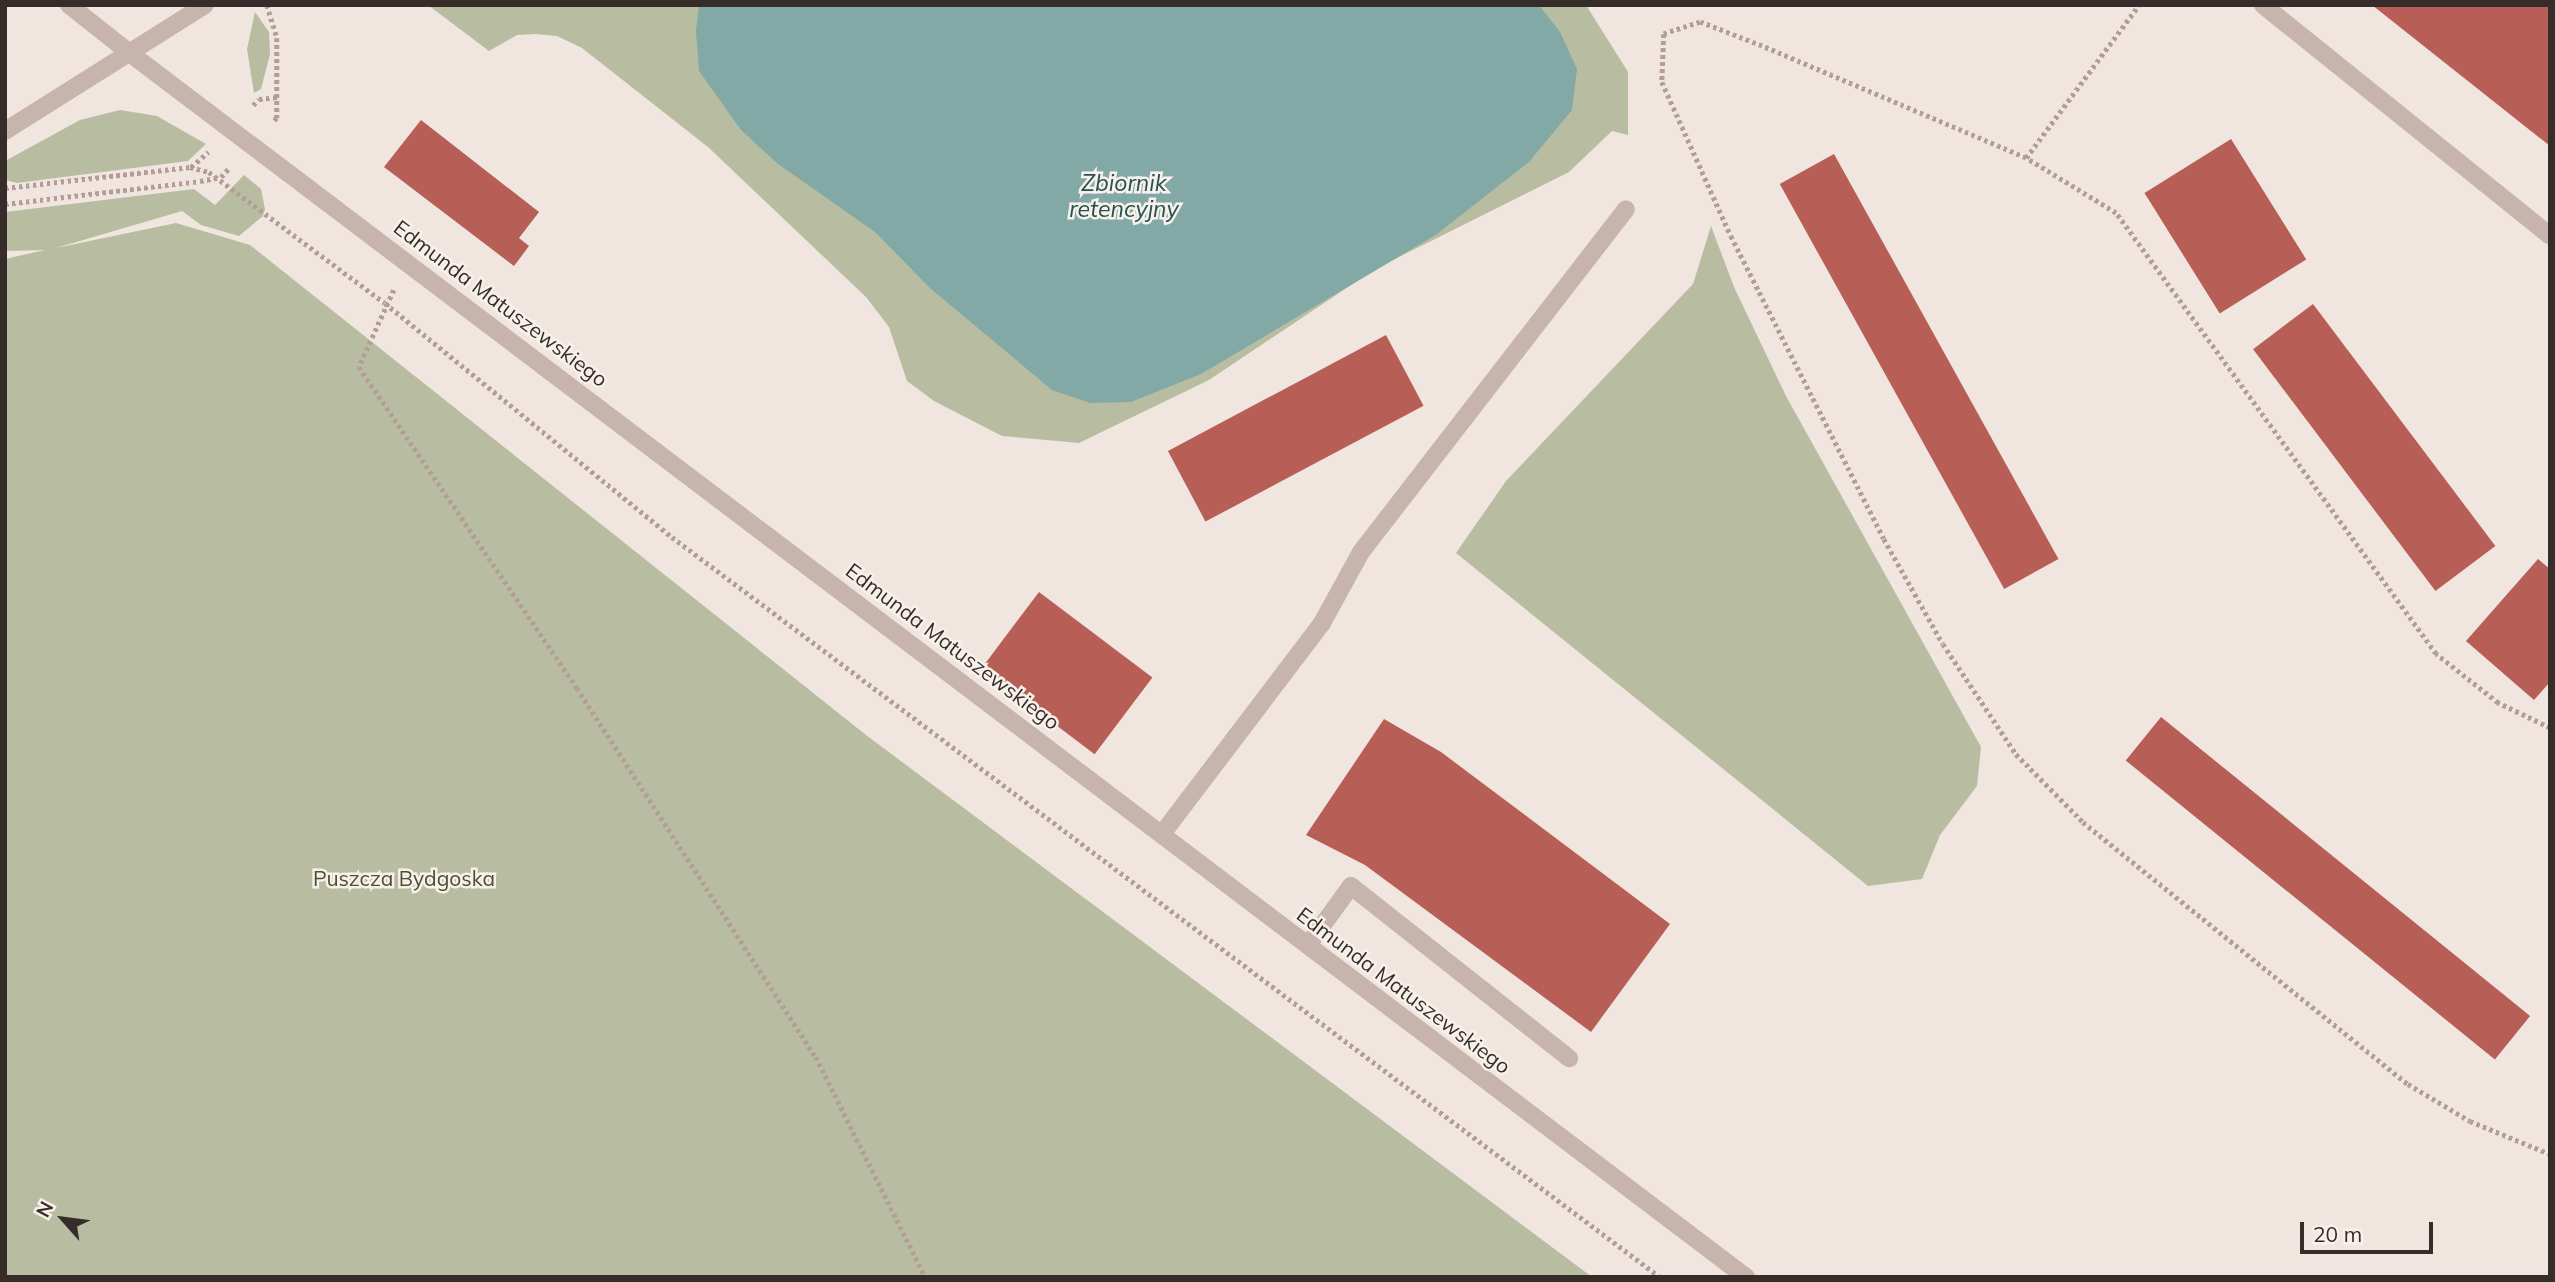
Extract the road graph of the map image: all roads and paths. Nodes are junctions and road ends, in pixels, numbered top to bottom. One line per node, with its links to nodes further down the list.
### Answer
1 (69, 5): 6 (street, Edmunda Matuszewskiego)
2 (205, 5): 6 (street)
3 (267, 5): 8 (path)
4 (2139, 5): 9 (path)
5 (2263, 5): 14 (street)
6 (131, 54): 7 (street); 8 (street, Edmunda Matuszewskiego)
7 (5, 131)
8 (251, 145): 10 (path); 15 (street, Edmunda Matuszewskiego)
9 (2026, 158): 17 (path); 21 (path)
10 (216, 178): 11 (path); 12 (path); 16 (path)
11 (5, 188)
12 (5, 204)
13 (1626, 209): 18 (street)
14 (2550, 236)
15 (412, 263): 16 (path); 18 (street, Edmunda Matuszewskiego)
16 (385, 303): 22 (path); 23 (path)
17 (2550, 728)
18 (1162, 834): 19 (street, Edmunda Matuszewskiego)
19 (1308, 945): 20 (street); 24 (street, Edmunda Matuszewskiego)
20 (1569, 1058)
21 (2550, 1154)
22 (925, 1277)
23 (1660, 1277)
24 (1746, 1277)

